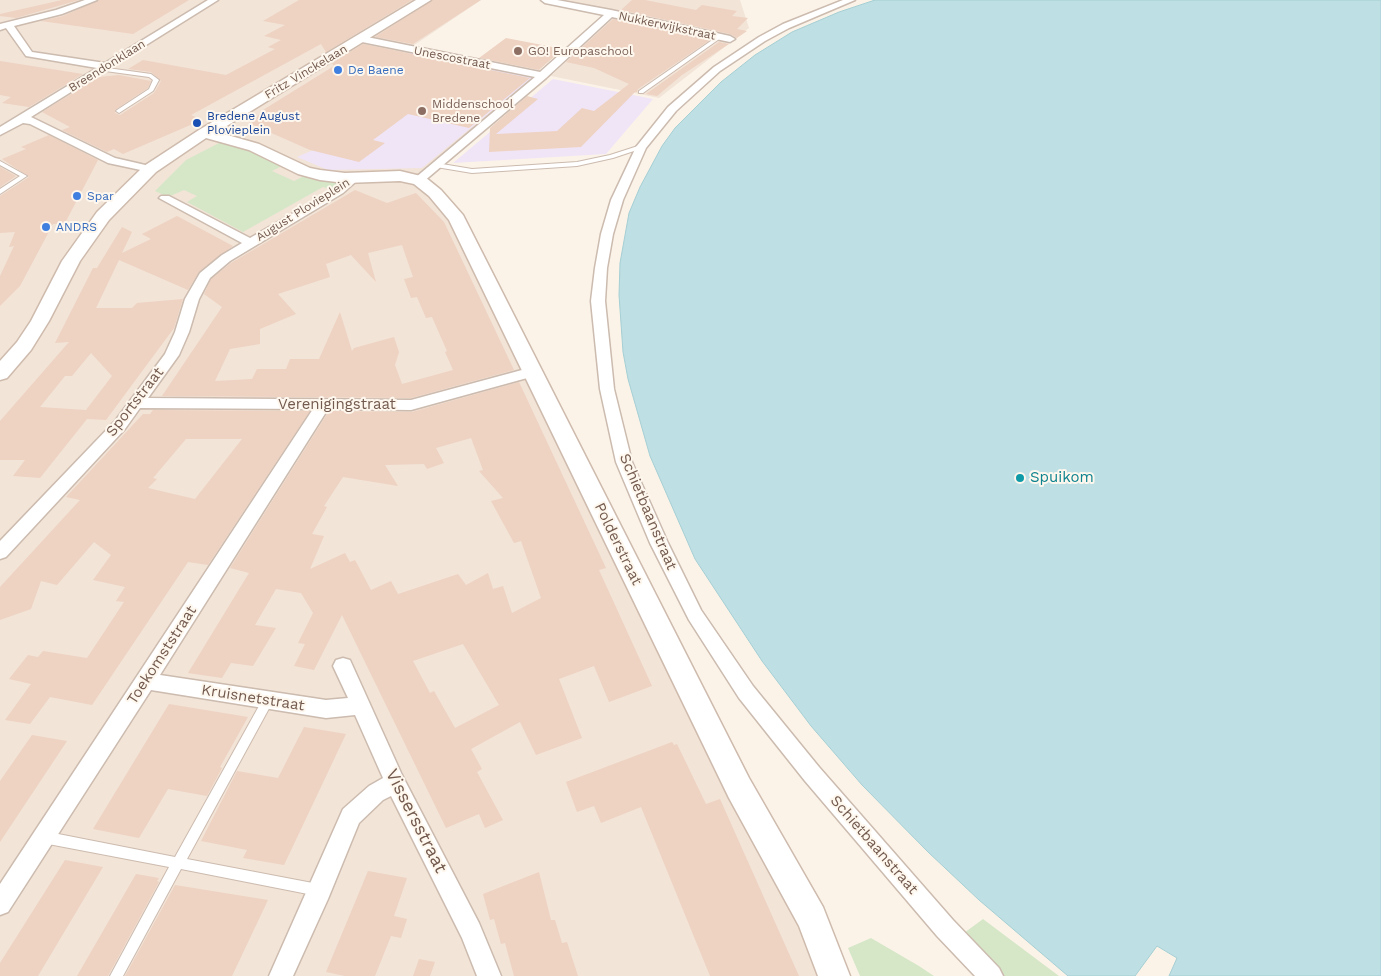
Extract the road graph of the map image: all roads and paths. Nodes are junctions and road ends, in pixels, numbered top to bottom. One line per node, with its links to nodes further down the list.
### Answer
1 (64, 0): 7 (street)
2 (93, 0): 7 (street)
3 (214, 0): 13 (street, Breendonklaan)
4 (425, 0): 11 (street, Fritz Vinckelaan)
5 (545, 0): 8 (street, Nukkerwijkstraat)
6 (851, 0): 20 (street, Schietbaanstraat)
7 (73, 7): 9 (street)
8 (611, 13): 10 (street, Nukkerwijkstraat); 14 (street)
9 (4, 26): 13 (street)
10 (720, 37): 12 (street, Nukkerwijkstraat); 15 (lane)
11 (362, 39): 14 (street, Unescostraat); 19 (street, Fritz Vinckelaan)
12 (730, 40)
13 (103, 68): 16 (lane); 17 (street, Breendonklaan)
14 (543, 76): 22 (street)
15 (641, 92)
16 (119, 111)
17 (20, 119): 18 (street, Breendonklaan); 23 (street)
18 (0, 132)
19 (204, 133): 23 (street, Fritz Vinckelaan); 24 (street, August Plovieplein)
20 (641, 147): 22 (lane); 47 (street, Schietbaanstraat)
21 (0, 163): 26 (lane)
22 (436, 165): 25 (street)
23 (150, 169): 30 (street, Fritz Vinckelaan)
24 (354, 178): 25 (street); 28 (street, August Plovieplein)
25 (419, 180): 29 (street, Polderstraat)
26 (0, 192)
27 (165, 198): 28 (street, August Plovieplein)
28 (250, 243): 31 (street, Sportstraat)
29 (533, 372): 32 (street, Verenigingstraat); 46 (street, Polderstraat)
30 (0, 373)
31 (136, 403): 32 (street, Verenigingstraat); 33 (street, Sportstraat)
32 (323, 405): 35 (street, Toekomststraat)
33 (0, 552)
34 (343, 666): 37 (street, Vissersstraat)
35 (146, 681): 36 (street, Kruisnetstraat); 39 (street, Toekomststraat)
36 (268, 700): 37 (street, Kruisnetstraat); 40 (lane)
37 (360, 706): 38 (street, Vissersstraat)
38 (396, 782): 41 (street); 45 (street, Vissersstraat)
39 (43, 837): 40 (lane); 42 (street, Toekomststraat)
40 (179, 863): 41 (lane); 43 (lane)
41 (320, 890): 44 (street)
42 (0, 904)
43 (116, 976)
44 (280, 976)
45 (489, 976)
46 (834, 976)
47 (991, 976)

